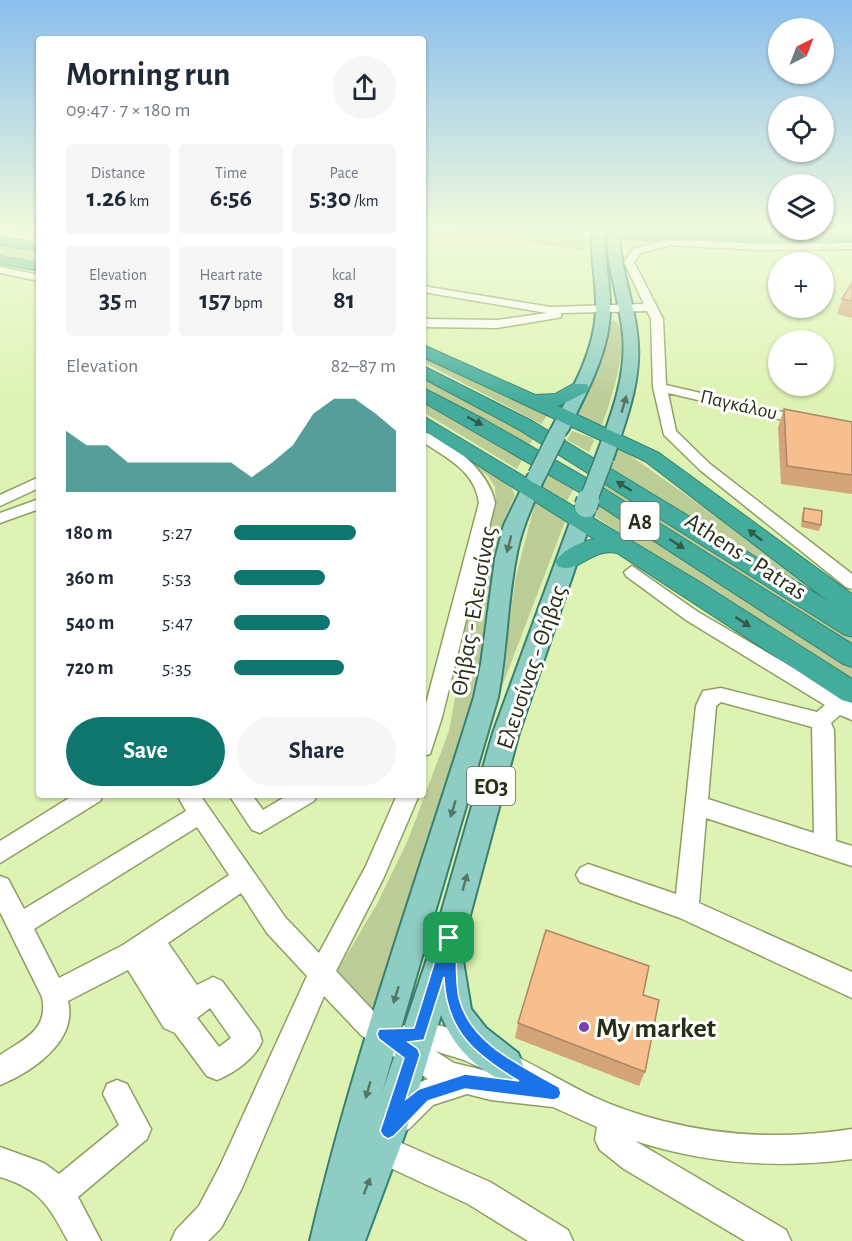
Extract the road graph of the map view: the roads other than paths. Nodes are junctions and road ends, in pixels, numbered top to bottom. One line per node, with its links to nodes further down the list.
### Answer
1 (600, 286): 7 (main road, ΕΟ3)
2 (620, 286): 6 (main road, ΕΟ3)
3 (640, 286): 5 (street)
4 (426, 289): 8 (street)
5 (652, 307): 6 (street); 12 (street)
6 (624, 308): 7 (street); 19 (main road, ΕΟ3, one-way to 6)
7 (603, 309): 8 (street); 13 (main road, ΕΟ3)
8 (577, 310): 9 (street)
9 (426, 323)
10 (426, 352): 15 (highway)
11 (426, 373): 32 (highway, Athens - Patras / Α8, one-way to 11)
12 (660, 387): 18 (street, Παγκάλου); 30 (street)
13 (580, 388): 15 (highway); 16 (main road, ΕΟ3)
14 (426, 396): 33 (highway, Athens - Patras / Α8, one-way to 33)
15 (532, 401): 16 (highway)
16 (566, 416): 19 (highway); 21 (main road, Θήβας - Ελευσίνας / ΕΟ3, bridge)
17 (426, 424): 21 (highway)
18 (852, 432)
19 (612, 437): 25 (main road, ΕΟ3, bridge); 31 (highway, one-way to 19)
20 (426, 438): 37 (street)
21 (533, 482): 25 (highway); 36 (main road, Θήβας - Ελευσίνας / ΕΟ3, one-way to 36)
22 (36, 483): 23 (street)
23 (0, 501)
24 (36, 505): 26 (street)
25 (583, 513): 27 (highway); 28 (main road, Ελευσίνας - Θήβας / ΕΟ3)
26 (0, 518)
27 (623, 547): 28 (highway); 34 (highway, one-way to 34)
28 (567, 562): 52 (main road, Ελευσίνας - Θήβας / ΕΟ3, one-way to 28)
29 (632, 572): 34 (street)
30 (852, 583)
31 (852, 607)
32 (852, 628)
33 (852, 657)
34 (848, 703): 35 (street)
35 (820, 721): 43 (street); 44 (street)
36 (476, 733): 58 (main road, Ελευσίνας - Θήβας / ΕΟ3, one-way to 58)
37 (426, 735)
38 (87, 798): 45 (street)
39 (242, 798): 40 (street)
40 (301, 798)
41 (407, 798): 54 (street)
42 (194, 804): 48 (street); 51 (street)
43 (696, 805): 44 (street); 50 (street)
44 (825, 847): 46 (street)
45 (0, 853)
46 (852, 856)
47 (588, 875): 50 (street)
48 (243, 878): 53 (street); 54 (street)
49 (0, 887): 51 (street)
50 (686, 909): 55 (street)
51 (19, 925): 56 (street)
52 (449, 938): 59 (main road, Ελευσίνας - Θήβας / ΕΟ3); 60 (main road)
53 (142, 948): 56 (street); 57 (street)
54 (321, 975): 58 (street); 71 (street)
55 (852, 985)
56 (54, 995): 61 (street)
57 (183, 1011)
58 (384, 1034): 59 (street); 72 (main road, ΕΟ3, one-way to 72)
59 (416, 1045): 60 (street); 62 (street); 66 (main road, Ελευσίνας - Θήβας / ΕΟ3)
60 (506, 1065): 63 (street)
61 (0, 1071)
62 (465, 1081): 63 (street); 66 (street)
63 (554, 1093): 65 (street)
64 (117, 1094): 69 (street)
65 (612, 1120): 67 (street); 75 (street)
66 (384, 1140): 73 (main road, ΕΟ3, one-way to 66); 74 (street)
67 (852, 1144)
68 (0, 1162): 69 (street)
69 (58, 1194): 70 (street)
70 (85, 1241)
71 (187, 1241)
72 (329, 1241)
73 (346, 1241)
74 (557, 1241)
75 (774, 1241)

